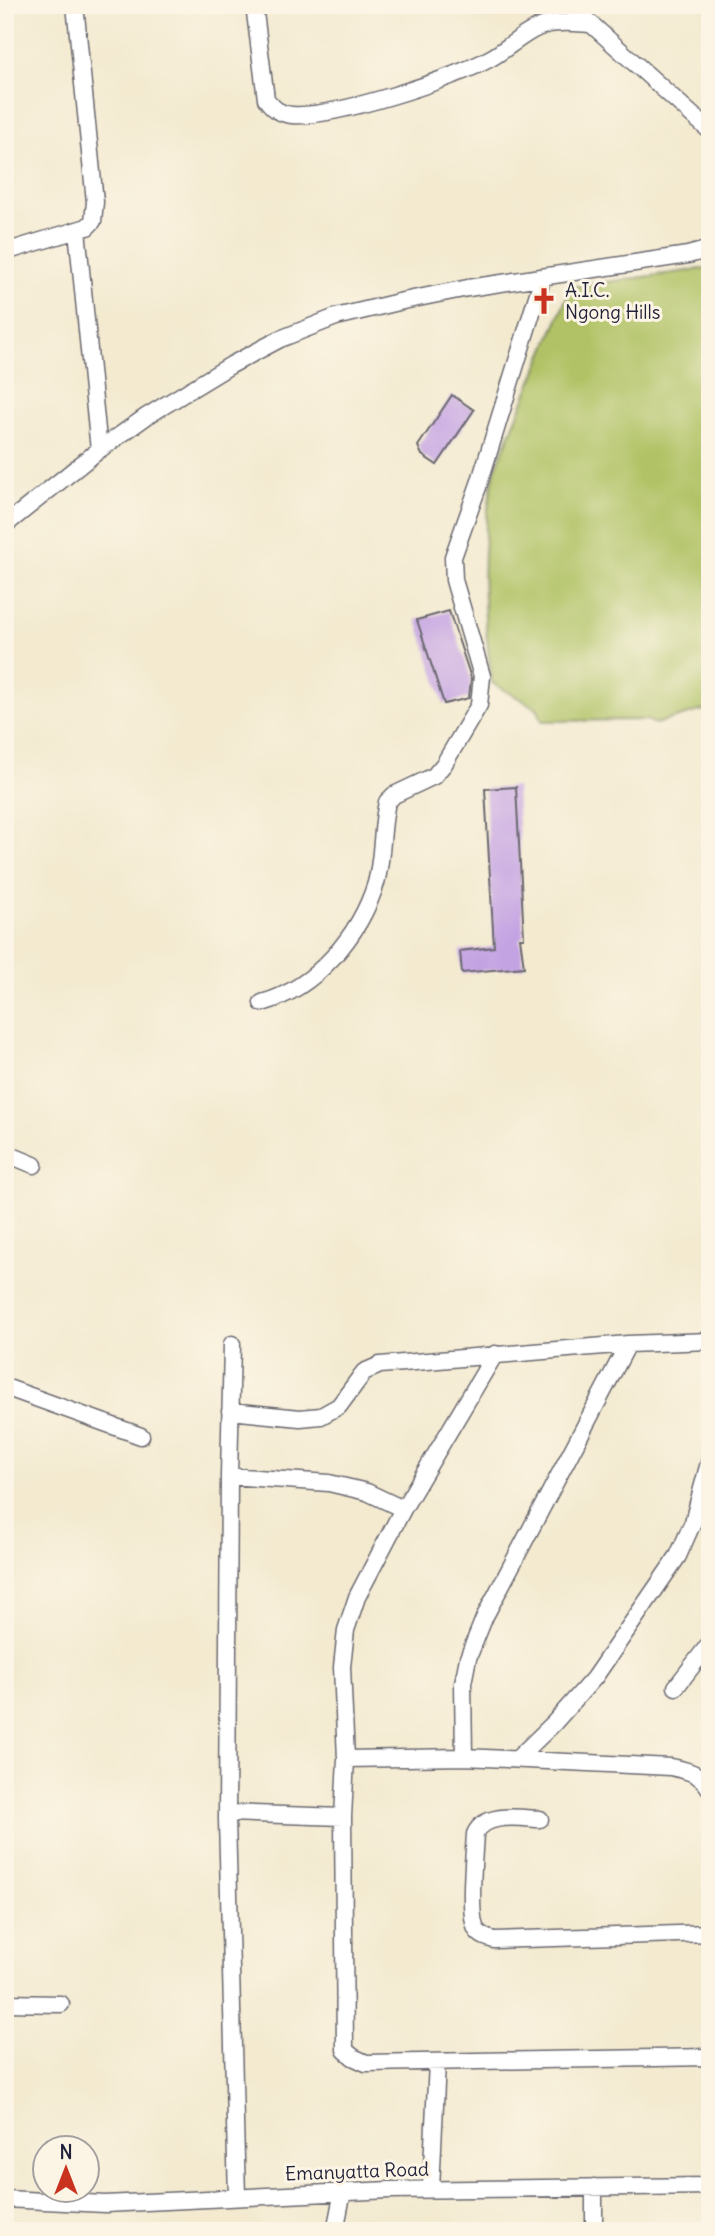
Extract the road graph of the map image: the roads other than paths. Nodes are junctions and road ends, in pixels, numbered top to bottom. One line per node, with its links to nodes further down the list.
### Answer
1 (75, 5): 6 (street)
2 (254, 5): 4 (street)
3 (570, 5): 4 (street)
4 (589, 24): 5 (street)
5 (710, 131)
6 (77, 230): 8 (street); 10 (street)
7 (710, 249): 9 (street)
8 (5, 252)
9 (543, 277): 10 (street); 12 (street)
10 (99, 450): 11 (street)
11 (5, 525)
12 (262, 1003)
13 (5, 1153): 14 (street)
14 (34, 1165)
15 (710, 1341): 17 (street)
16 (232, 1344): 20 (street)
17 (628, 1344): 18 (street); 27 (street)
18 (495, 1354): 20 (street); 24 (street)
19 (5, 1387): 21 (street)
20 (230, 1411): 23 (street)
21 (141, 1436)
22 (710, 1459): 29 (street)
23 (229, 1476): 24 (street); 31 (street)
24 (403, 1509): 28 (street)
25 (710, 1643): 26 (street)
26 (676, 1688)
27 (464, 1757): 28 (street); 29 (street)
28 (346, 1759): 32 (street)
29 (517, 1759): 30 (street)
30 (710, 1789)
31 (227, 1813): 32 (street); 44 (street)
32 (343, 1816): 39 (street)
33 (540, 1819): 35 (street)
34 (710, 1914): 35 (street)
35 (710, 1933)
36 (5, 2003): 37 (street)
37 (61, 2004)
38 (710, 2057): 39 (street)
39 (437, 2062): 42 (street)
40 (710, 2186): 41 (street, Emanyatta Road)
41 (594, 2188): 42 (street, Emanyatta Road); 47 (street)
42 (431, 2189): 43 (street, Emanyatta Road)
43 (343, 2191): 44 (street, Emanyatta Road); 46 (street)
44 (237, 2197): 45 (street, Emanyatta Road)
45 (5, 2199)
46 (335, 2231)
47 (594, 2231)

